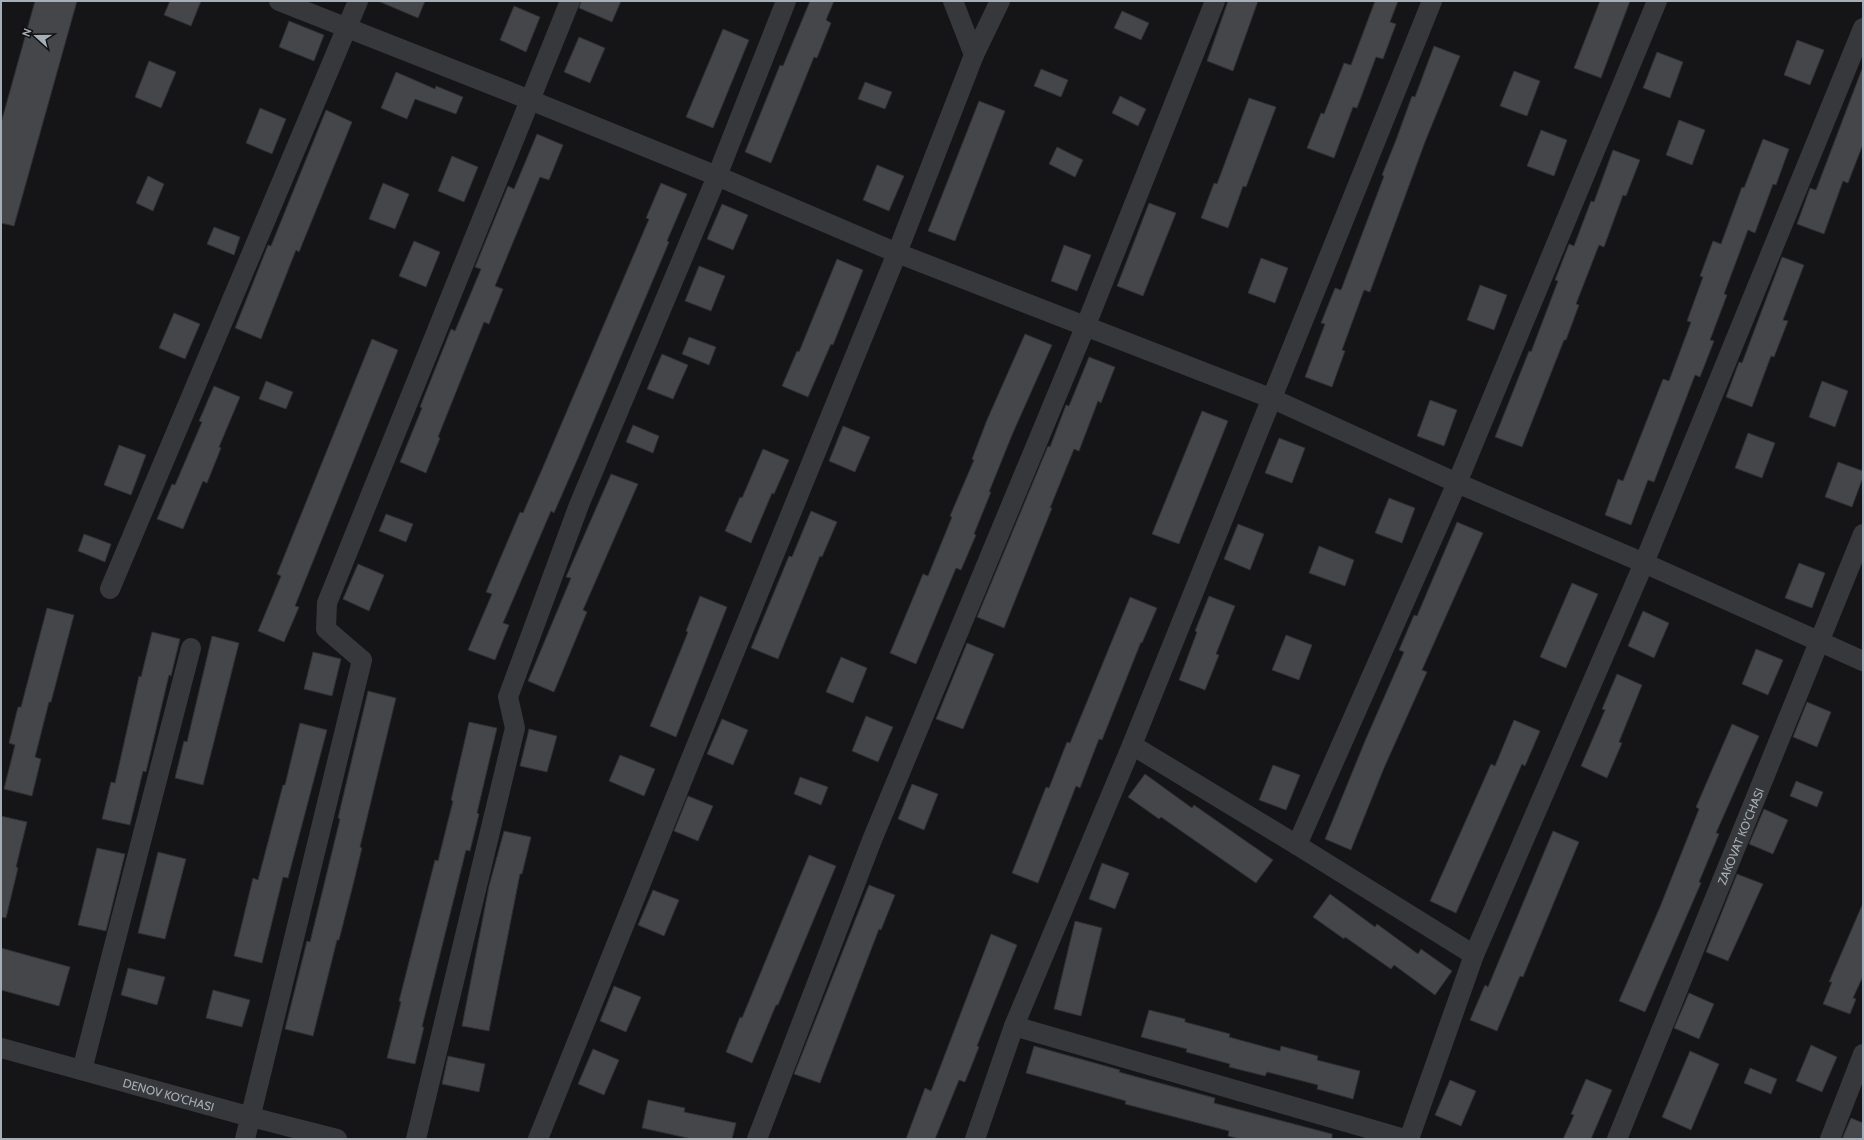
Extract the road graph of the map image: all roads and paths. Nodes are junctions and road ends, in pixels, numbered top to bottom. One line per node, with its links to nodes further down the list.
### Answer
1 (279, 1): 10 (street)
2 (358, 1): 10 (street)
3 (570, 1): 13 (street)
4 (786, 1): 14 (street)
5 (953, 1): 12 (street)
6 (1000, 1): 12 (street)
7 (1215, 1): 16 (street)
8 (1432, 1): 17 (street)
9 (1657, 1): 18 (street)
10 (347, 28): 13 (street); 21 (street)
11 (1863, 28): 20 (street)
12 (974, 55): 15 (street)
13 (530, 100): 14 (street); 32 (street)
14 (717, 176): 15 (street); 35 (street)
15 (897, 253): 16 (street); 36 (street)
16 (1086, 325): 17 (street); 37 (street)
17 (1272, 399): 18 (street); 25 (street)
18 (1457, 483): 20 (street); 26 (street)
19 (1863, 534): 22 (street, ZAKOVAT KO'CHASI)
20 (1644, 563): 22 (street); 27 (street)
21 (110, 589)
22 (1818, 641): 24 (street); 41 (street, ZAKOVAT KO'CHASI)
23 (191, 648): 31 (street)
24 (1863, 661)
25 (1132, 746): 26 (street); 28 (street)
26 (1297, 845): 27 (street)
27 (1474, 956): 40 (street)
28 (1014, 1026): 38 (street); 39 (street)
29 (1, 1048): 31 (street, DENOV KO'CHASI)
30 (1863, 1054): 42 (street)
31 (82, 1070): 32 (street, DENOV KO'CHASI)
32 (251, 1118): 33 (street); 34 (street, DENOV KO'CHASI)
33 (245, 1139)
34 (337, 1139)
35 (416, 1139)
36 (538, 1139)
37 (757, 1139)
38 (975, 1139)
39 (1405, 1139)
40 (1409, 1139)
41 (1616, 1139)
42 (1830, 1139)

